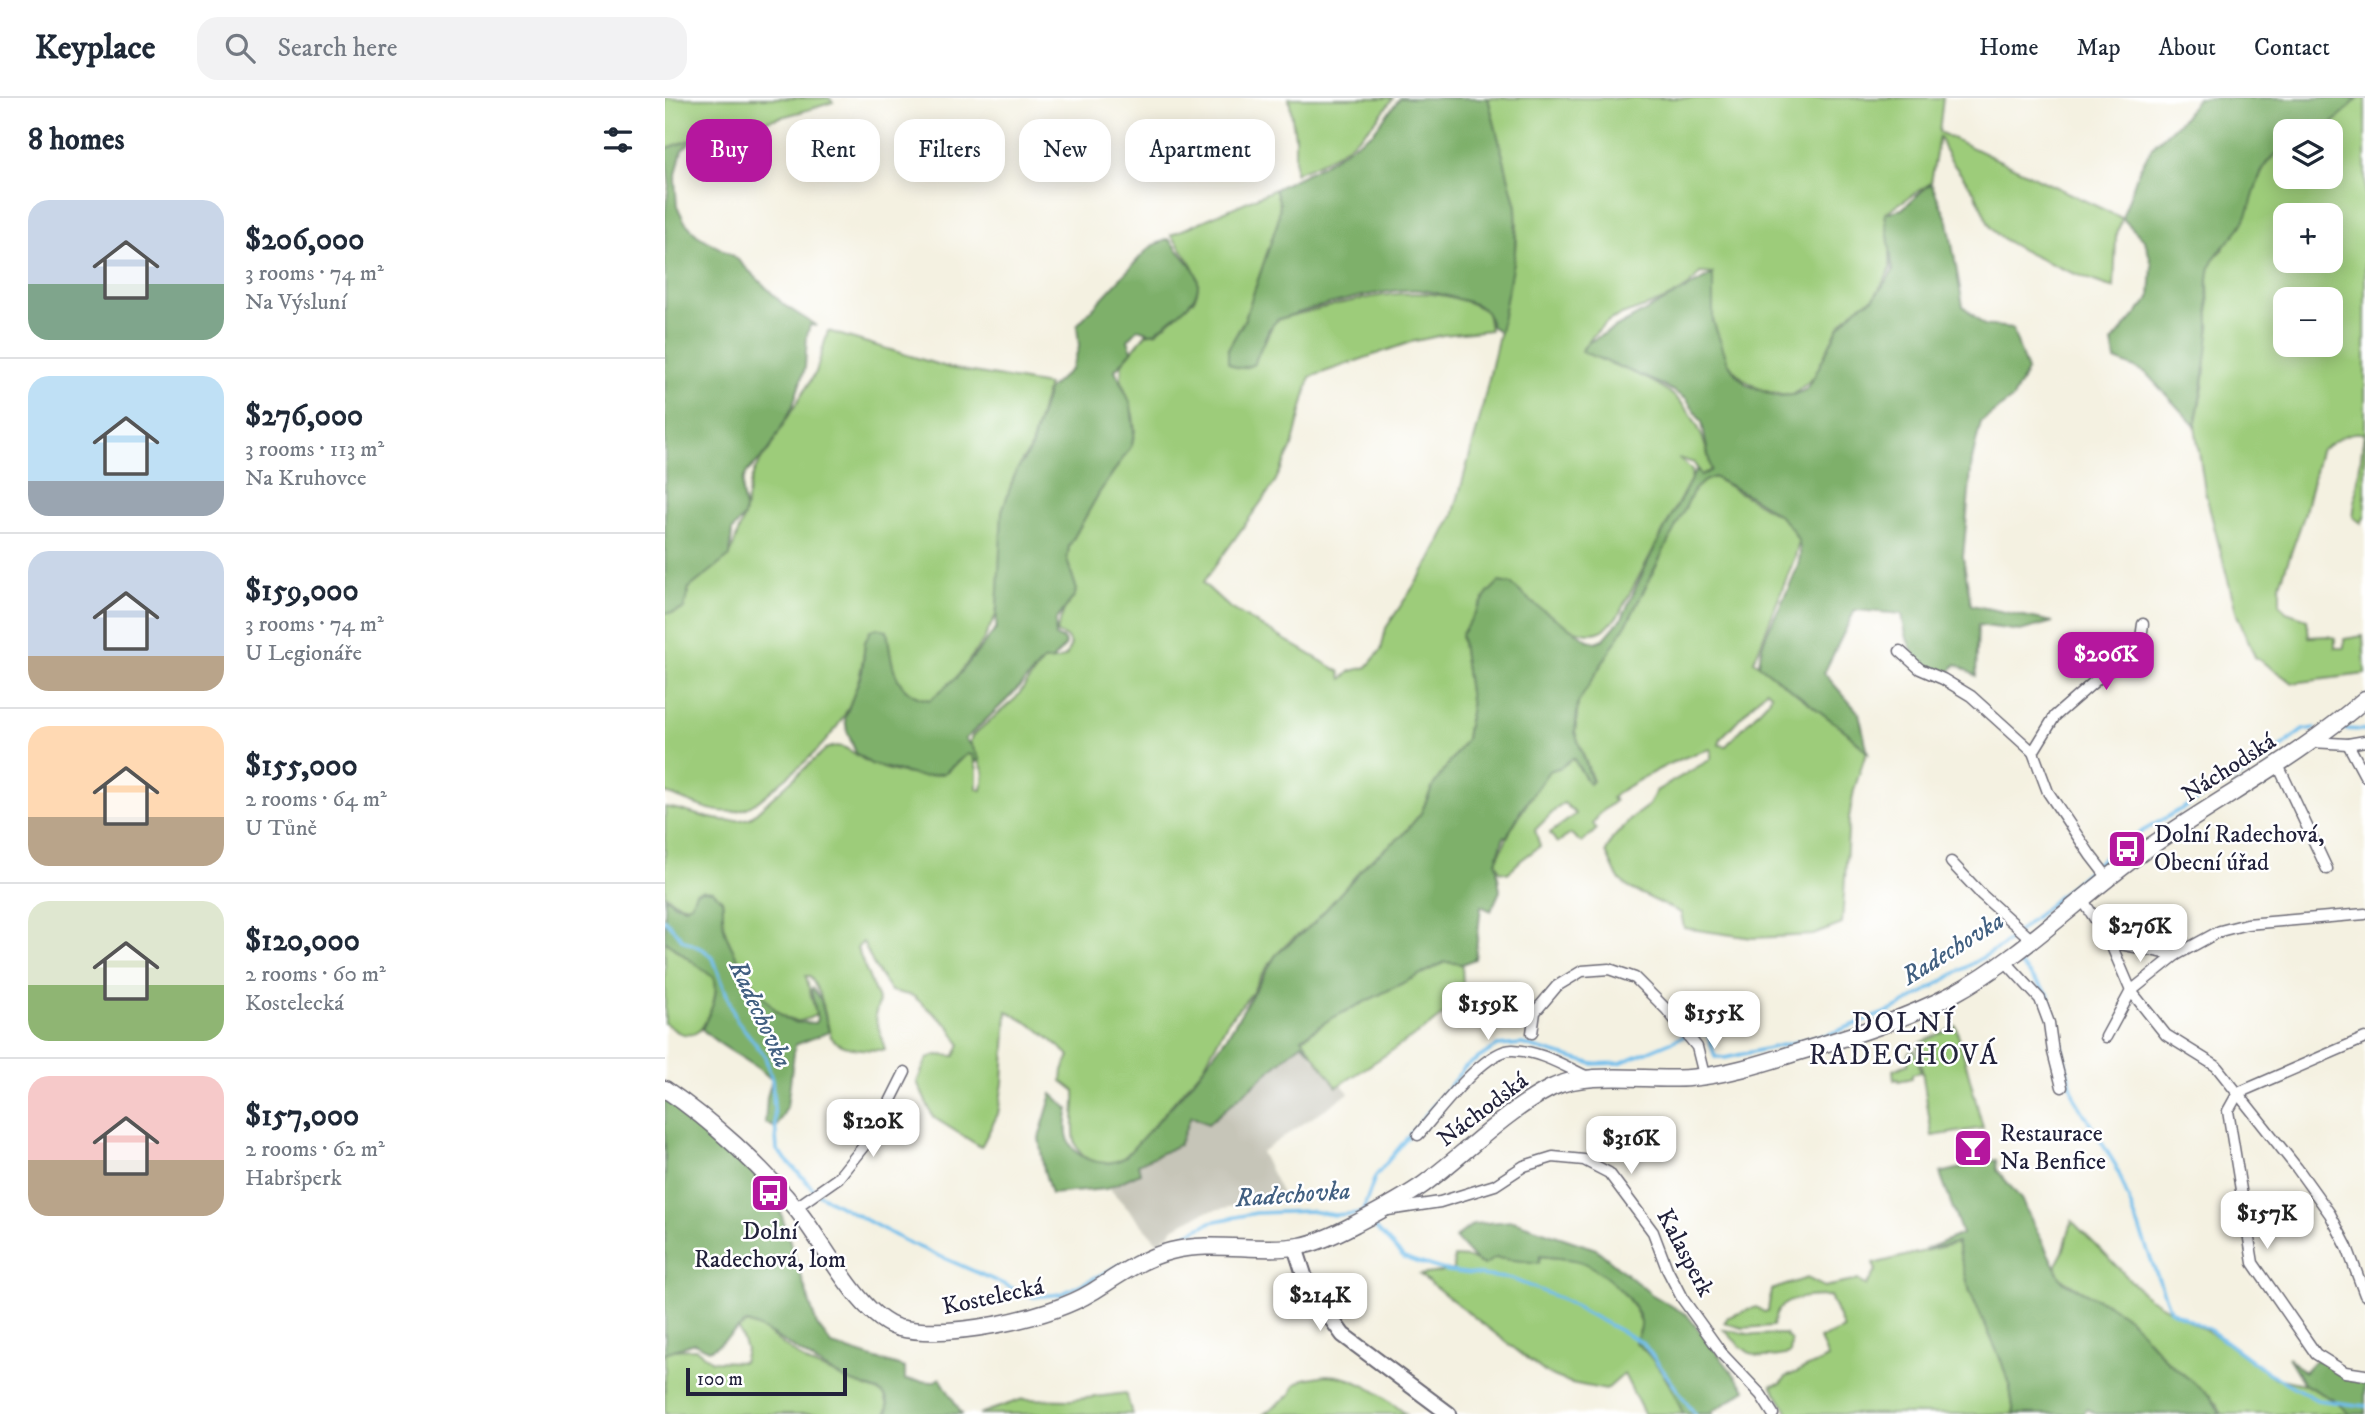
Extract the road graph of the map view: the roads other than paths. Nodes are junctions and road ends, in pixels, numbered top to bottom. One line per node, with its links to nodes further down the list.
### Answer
1 (2143, 624): 7 (street)
2 (1900, 651): 7 (street)
3 (2365, 699): 5 (main road, Náchodská)
4 (2365, 741): 6 (street)
5 (2311, 742): 6 (street); 8 (main road, Náchodská)
6 (2348, 744): 9 (street)
7 (2033, 752): 12 (street)
8 (2278, 765): 11 (street); 12 (main road, Náchodská)
9 (2365, 776)
10 (1951, 862): 15 (street)
11 (2327, 869)
12 (2108, 878): 13 (main road, Náchodská)
13 (2082, 899): 15 (main road, Náchodská); 16 (street)
14 (2365, 914): 17 (street)
15 (2032, 940): 18 (main road, Náchodská)
16 (2110, 942): 17 (street); 19 (street)
17 (2176, 955): 19 (street)
18 (2004, 961): 24 (main road, Náchodská); 26 (street)
19 (2131, 991): 21 (street); 28 (street)
20 (1532, 1033): 24 (street)
21 (2106, 1037)
22 (2365, 1038): 28 (street)
23 (905, 1072): 30 (street)
24 (1704, 1075): 25 (main road, Náchodská)
25 (1592, 1079): 29 (street); 31 (main road, Náchodská)
26 (2062, 1087)
27 (665, 1089): 30 (main road, Kostelecká)
28 (2238, 1093): 33 (street); 34 (street)
29 (1418, 1135)
30 (795, 1208): 32 (main road, Kostelecká)
31 (1376, 1212): 32 (main road, Náchodská); 36 (street, Kalasperk)
32 (1295, 1247): 35 (street)
33 (2365, 1295)
34 (2365, 1375)
35 (1449, 1414)
36 (1773, 1414)

